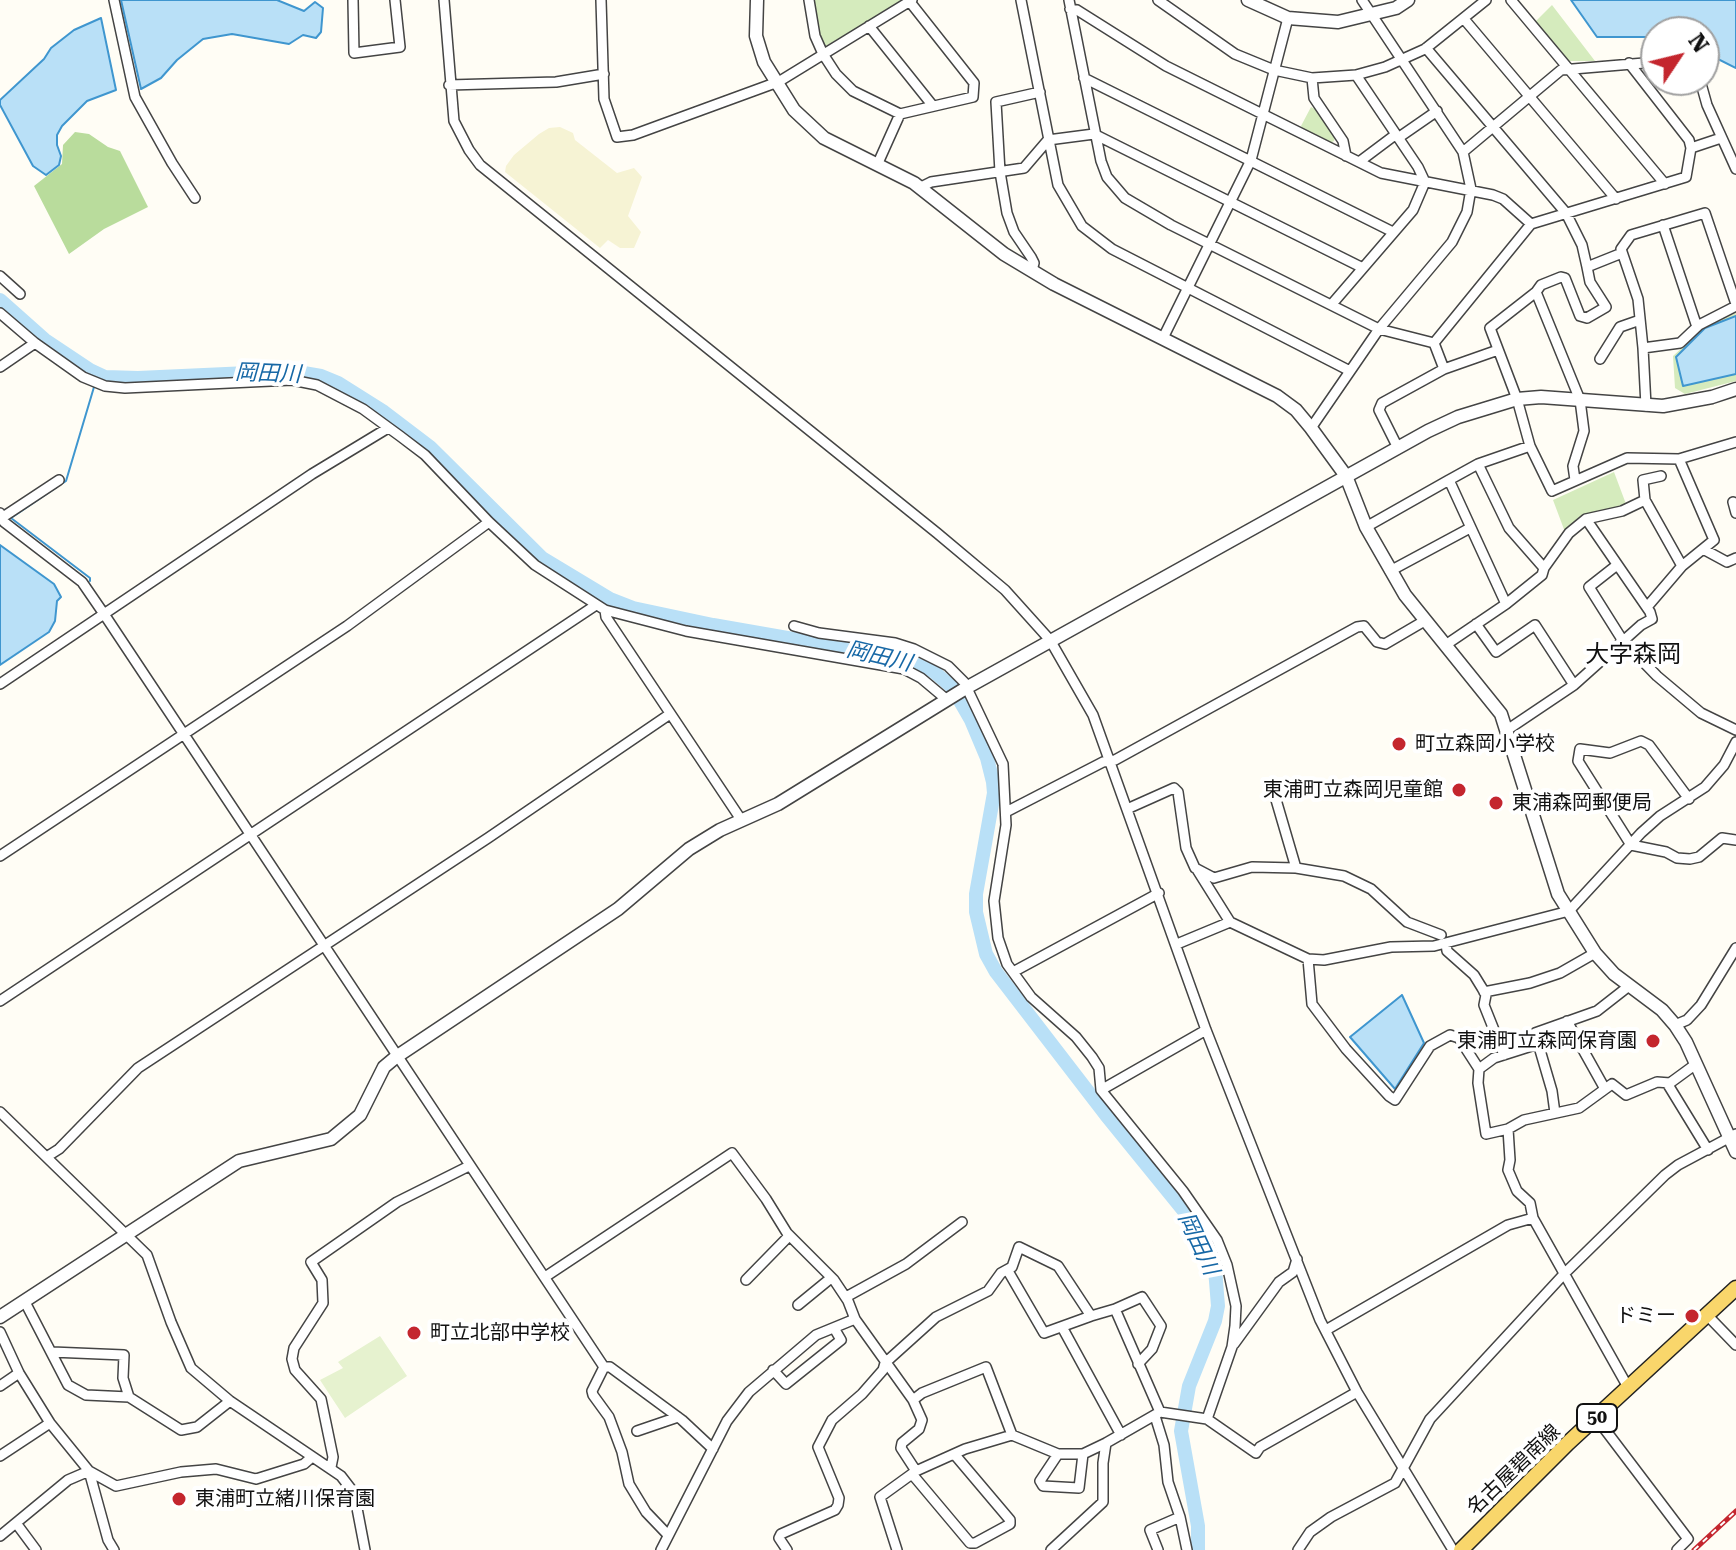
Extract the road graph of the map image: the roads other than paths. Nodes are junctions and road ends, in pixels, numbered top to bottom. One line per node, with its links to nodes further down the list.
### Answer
1 (114, 0): 58 (street)
2 (353, 0): 3 (street)
3 (395, 0)
4 (444, 0): 33 (street)
5 (601, 0): 28 (street)
6 (757, 0): 32 (street)
7 (809, 0): 22 (street)
8 (1021, 0): 34 (street)
9 (1248, 0): 18 (street)
10 (1362, 0): 17 (street)
11 (1408, 0): 17 (street)
12 (1486, 0): 19 (street)
13 (1511, 0): 26 (street)
14 (912, 1): 20 (street); 37 (street)
15 (1164, 2): 27 (street)
16 (1070, 5): 30 (street); 39 (street)
17 (1371, 14): 18 (street); 23 (street)
18 (1288, 18): 27 (street)
19 (1464, 19): 21 (street); 35 (street)
20 (869, 26): 22 (street); 37 (street)
21 (1426, 48): 23 (street); 41 (street)
22 (823, 54): 32 (street); 40 (street)
23 (1403, 60): 29 (street); 38 (street)
24 (1629, 63): 25 (street); 26 (street); 46 (street)
25 (1640, 63)
26 (1568, 68): 35 (street); 55 (street)
27 (1274, 70): 31 (street); 39 (street)
28 (604, 74): 32 (street); 33 (street)
29 (1356, 75): 31 (street); 43 (street)
30 (1084, 78): 42 (street); 49 (street)
31 (1312, 78): 48 (street)
32 (775, 84): 51 (street)
33 (449, 85): 126 (street)
34 (1040, 92): 45 (street); 53 (street)
35 (1530, 96): 41 (street); 59 (street)
36 (1704, 96): 44 (street)
37 (933, 106): 40 (street)
38 (1437, 111): 43 (street); 47 (street)
39 (1263, 113): 48 (street); 49 (street)
40 (900, 114): 51 (street)
41 (1494, 127): 47 (street); 61 (street)
42 (1094, 134): 45 (street); 60 (street); 65 (street)
43 (1397, 136): 50 (street); 54 (street)
44 (1721, 138): 46 (street); 52 (street)
45 (1048, 140): 53 (street); 71 (street)
46 (1691, 148): 55 (street)
47 (1463, 152): 57 (street)
48 (1346, 156): 50 (street)
49 (1251, 160): 60 (street); 64 (street)
50 (1359, 162): 54 (street)
51 (878, 163): 56 (street)
52 (1736, 169)
53 (1000, 172): 56 (street); 69 (street)
54 (1425, 182): 57 (street); 64 (street)
55 (1665, 184): 59 (street)
56 (921, 187): 69 (street)
57 (1471, 189): 62 (street); 79 (street)
58 (195, 198)
59 (1616, 199): 61 (street)
60 (1231, 202): 65 (street); 68 (street)
61 (1566, 213): 62 (street); 67 (street)
62 (1531, 224): 82 (street)
63 (1663, 225): 66 (street); 75 (street); 78 (street)
64 (1393, 232): 68 (street)
65 (1210, 243): 71 (street); 74 (street)
66 (1622, 253): 67 (street); 77 (street)
67 (1587, 267): 72 (street)
68 (1363, 268): 74 (street)
69 (1032, 270): 80 (street)
70 (0, 276): 73 (street)
71 (1190, 287): 80 (street); 88 (street)
72 (1536, 292): 84 (street); 91 (street)
73 (20, 294)
74 (1332, 304): 79 (street)
75 (1736, 305): 78 (street)
76 (0, 313): 81 (street)
77 (1640, 320): 83 (street); 85 (street)
78 (1697, 327): 83 (street)
79 (1379, 329): 82 (street); 88 (street)
80 (1163, 338): 94 (street)
81 (35, 343): 86 (street); 93 (street)
82 (1434, 343): 87 (street)
83 (1643, 348): 92 (street)
84 (1498, 350): 87 (street); 90 (street)
85 (1600, 359)
86 (0, 367)
87 (1444, 369): 97 (street)
88 (1350, 371): 94 (street)
89 (1736, 389): 92 (street)
90 (1517, 399): 91 (street); 96 (street); 97 (street)
91 (1580, 400): 92 (street); 104 (street)
92 (1646, 406)
93 (388, 428): 110 (street); 122 (street)
94 (1311, 428): 100 (street)
95 (1736, 442): 98 (street)
96 (1530, 446): 99 (street); 104 (street)
97 (1398, 448): 100 (street)
98 (1679, 459): 104 (street); 113 (street)
99 (1478, 464): 103 (street); 117 (street)
100 (1346, 476): 111 (street); 126 (street)
101 (1661, 476): 105 (street)
102 (59, 480): 109 (street)
103 (1449, 480): 111 (street); 112 (street)
104 (1575, 480)
105 (1645, 500): 108 (street); 116 (street)
106 (1733, 502): 107 (street)
107 (1736, 513)
108 (1586, 519): 115 (street); 117 (street)
109 (2, 520): 122 (street)
110 (489, 522): 120 (street); 136 (street)
111 (1366, 527): 118 (street)
112 (1470, 528): 118 (street); 119 (street)
113 (1703, 549): 114 (street); 116 (street)
114 (1736, 558)
115 (1617, 565): 121 (street); 127 (street)
116 (1682, 566): 121 (street)
117 (1544, 568): 119 (street)
118 (1390, 571): 123 (street)
119 (1506, 604): 124 (street)
120 (601, 607): 132 (street); 133 (street); 144 (street)
121 (1647, 607): 127 (street)
122 (104, 614): 129 (street); 136 (street)
123 (1426, 620): 128 (street); 138 (street)
124 (1476, 624): 128 (street); 130 (street)
125 (794, 626): 131 (street)
126 (1050, 640): 131 (street); 138 (street)
127 (1623, 641): 130 (street); 135 (street)
128 (1447, 644): 134 (street)
129 (0, 684)
130 (1574, 685): 134 (street)
131 (966, 688): 132 (street); 142 (street)
132 (946, 699): 143 (street)
133 (670, 714): 143 (street); 154 (street)
134 (1507, 730): 151 (street)
135 (1736, 730)
136 (183, 734): 144 (street); 147 (street)
137 (1736, 742): 140 (street)
138 (1109, 760): 141 (street); 142 (street)
139 (1272, 786): 149 (street)
140 (1689, 799): 146 (street); 146 (street)
141 (1127, 809): 148 (street); 150 (street)
142 (1006, 812): 159 (street)
143 (742, 821): 168 (street)
144 (249, 834): 154 (street); 162 (street)
145 (1736, 840): 146 (street)
146 (1631, 845): 151 (street)
147 (0, 856)
148 (1195, 868): 149 (street); 152 (street)
149 (1296, 868): 153 (street)
150 (1159, 893): 155 (street); 159 (street)
151 (1569, 911): 153 (street); 157 (street)
152 (1230, 922): 155 (street); 158 (street)
153 (1443, 939): 158 (street); 161 (street)
154 (323, 944): 168 (street); 180 (street)
155 (1177, 944): 165 (street)
156 (1736, 948): 164 (street)
157 (1595, 953): 160 (street); 161 (street)
158 (1308, 959): 170 (street)
159 (1013, 972): 173 (street)
160 (1629, 986): 163 (street); 164 (street)
161 (1484, 992): 167 (street)
162 (0, 1001)
163 (1567, 1021): 166 (street); 172 (street)
164 (1675, 1025): 169 (street)
165 (1206, 1030): 173 (street); 186 (street)
166 (1538, 1044): 167 (street); 175 (street)
167 (1504, 1055): 170 (street)
168 (396, 1057): 181 (street); 184 (street)
169 (1696, 1064): 171 (street); 177 (street)
170 (1479, 1069): 176 (street)
171 (1667, 1083): 172 (street); 178 (street)
172 (1605, 1089): 175 (street)
173 (1101, 1090): 206 (street)
174 (0, 1112): 180 (street)
175 (1555, 1113): 176 (street)
176 (1508, 1129): 182 (street)
177 (1733, 1136): 178 (street); 179 (street)
178 (1708, 1150): 188 (street)
179 (1736, 1152)
180 (48, 1156): 184 (street)
181 (469, 1166): 189 (street); 234 (street)
182 (1533, 1218): 188 (street); 203 (street)
183 (962, 1222): 193 (street)
184 (125, 1234): 194 (street); 218 (street)
185 (789, 1236): 189 (street); 190 (street); 191 (street)
186 (1297, 1259): 203 (street); 206 (street)
187 (1008, 1271): 198 (street); 201 (street); 208 (street)
188 (1565, 1273): 214 (street); 235 (street)
189 (545, 1277): 240 (street)
190 (831, 1278): 193 (street); 195 (street)
191 (746, 1280)
192 (1736, 1288): 197 (main road, 名古屋碧南線 / 50)
193 (846, 1297): 200 (street)
194 (25, 1302): 199 (street); 207 (street)
195 (798, 1305)
196 (1115, 1309): 198 (street); 209 (street); 209 (street)
197 (1707, 1315): 205 (street); 214 (main road, 名古屋碧南線 / 50)
198 (1091, 1316): 201 (street)
199 (0, 1317)
200 (855, 1319): 202 (street); 208 (street)
201 (1062, 1327): 226 (street)
202 (834, 1328): 211 (street); 211 (street)
203 (1326, 1330): 215 (street)
204 (0, 1332): 212 (street)
205 (1736, 1345)
206 (1232, 1347): 221 (street)
207 (52, 1352): 216 (street); 216 (street)
208 (885, 1363): 217 (street); 247 (street)
209 (1138, 1364): 219 (street)
210 (606, 1367): 220 (street)
211 (773, 1370): 228 (street)
212 (19, 1373): 213 (street); 223 (street)
213 (0, 1386)
214 (1629, 1389): 222 (main road, 名古屋碧南線 / 50)
215 (1357, 1392): 221 (street); 235 (street)
216 (129, 1397): 218 (street)
217 (913, 1400): 225 (street); 237 (street)
218 (230, 1401): 233 (street)
219 (1161, 1414): 221 (street); 226 (street); 238 (street)
220 (678, 1417): 224 (street); 228 (street)
221 (1207, 1419)
222 (1597, 1419): 253 (main road, 名古屋碧南線 / 50); 254 (street)
223 (50, 1423): 232 (street); 236 (street)
224 (637, 1431)
225 (1012, 1435): 229 (street); 231 (street)
226 (1121, 1435): 227 (street)
227 (1106, 1443): 230 (street); 249 (street)
228 (713, 1449): 240 (street)
229 (1058, 1454): 230 (street); 230 (street)
230 (1083, 1454)
231 (955, 1455): 237 (street); 237 (street)
232 (0, 1456)
233 (312, 1457): 234 (street); 236 (street)
234 (331, 1467): 245 (street)
235 (1404, 1468): 251 (street); 252 (street)
236 (89, 1471): 239 (street); 244 (street)
237 (914, 1473): 248 (street)
238 (1180, 1517): 242 (street); 250 (street)
239 (16, 1523): 241 (street); 243 (street)
240 (668, 1535): 246 (street)
241 (0, 1536)
242 (1157, 1549)
243 (36, 1550)
244 (114, 1550)
245 (365, 1550)
246 (661, 1550)
247 (787, 1550)
248 (897, 1550)
249 (1051, 1550)
250 (1187, 1550)
251 (1298, 1550)
252 (1453, 1550)
253 (1461, 1550)
254 (1677, 1550)

